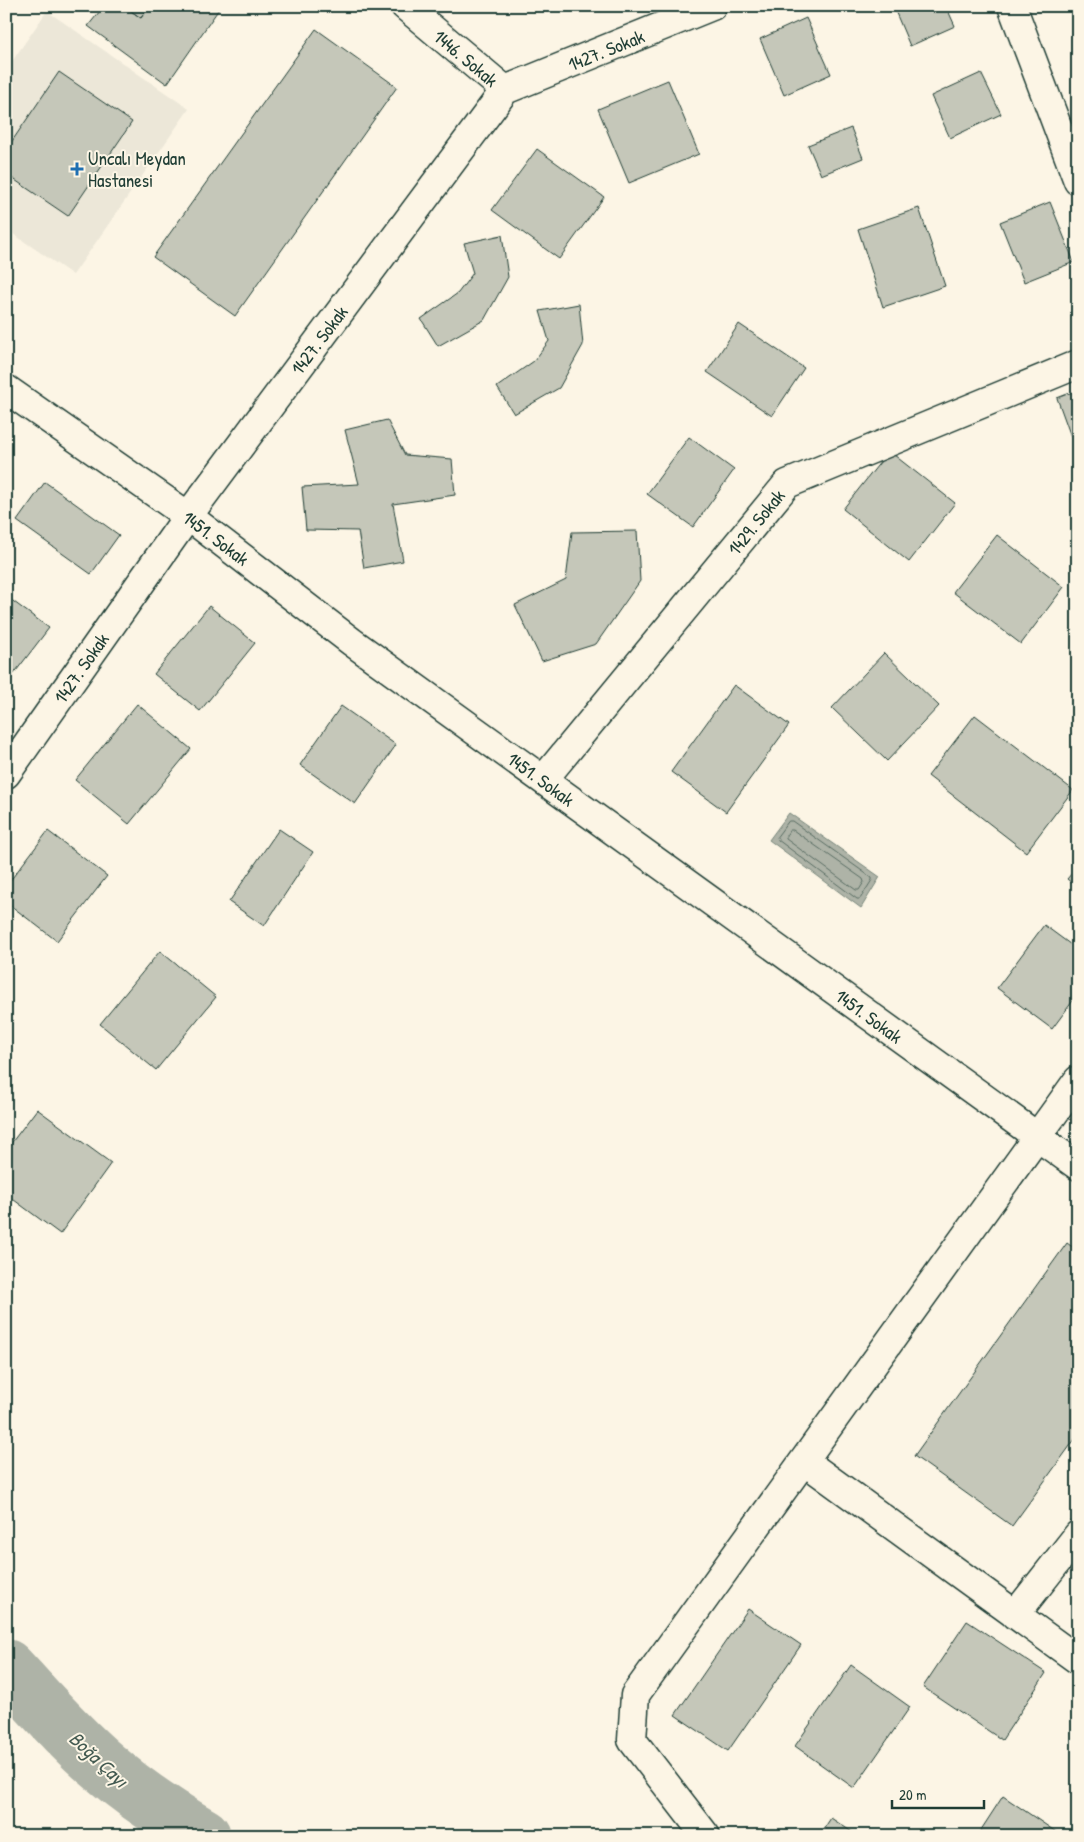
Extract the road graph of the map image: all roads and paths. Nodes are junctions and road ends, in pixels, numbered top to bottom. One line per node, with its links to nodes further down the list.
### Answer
1 (404, 6): 4 (street, 1446. Sokak)
2 (712, 6): 4 (street, 1427. Sokak)
3 (1012, 6): 5 (street)
4 (505, 90): 8 (street, 1427. Sokak)
5 (1078, 181)
6 (1078, 364): 10 (street, 1429. Sokak)
7 (6, 389): 8 (street, 1451. Sokak)
8 (188, 516): 9 (street, 1427. Sokak); 10 (street, 1451. Sokak)
9 (6, 774)
10 (543, 780): 12 (street, 1451. Sokak)
11 (1078, 1080): 12 (street)
12 (1037, 1138): 13 (street, 1451. Sokak); 14 (street)
13 (1078, 1166)
14 (804, 1461): 16 (street); 18 (street)
15 (1078, 1534): 16 (street)
16 (1015, 1615): 17 (street)
17 (1078, 1660)
18 (706, 1836)

